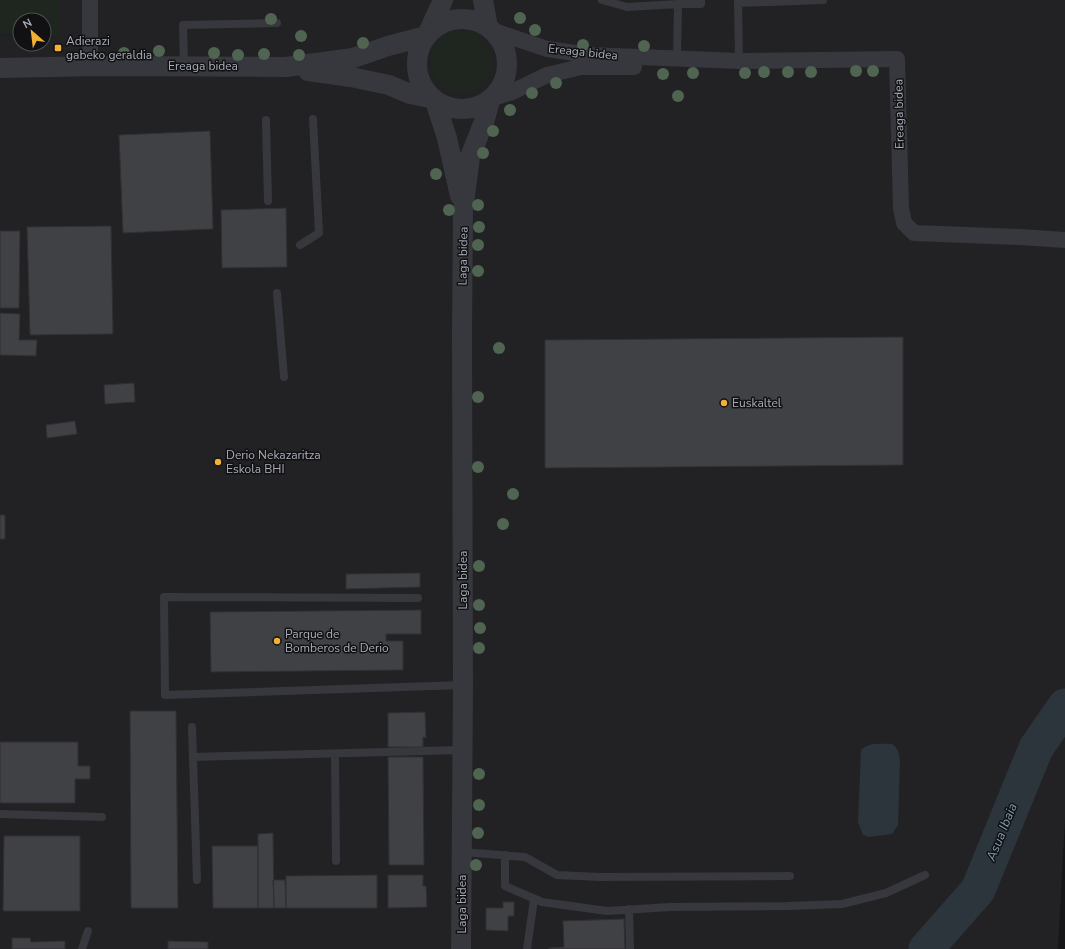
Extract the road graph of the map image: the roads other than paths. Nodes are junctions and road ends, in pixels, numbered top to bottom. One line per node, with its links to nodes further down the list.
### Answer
1 (90, 0): 14 (street)
2 (443, 0): 11 (street)
3 (483, 0): 10 (street)
4 (602, 0): 8 (lane)
5 (701, 0): 8 (lane)
6 (824, 0): 7 (lane)
7 (738, 2): 13 (lane)
8 (678, 4): 12 (lane)
9 (278, 23): 15 (lane)
10 (490, 28): 11 (street); 12 (street, Ereaga bidea); 18 (street)
11 (427, 35): 16 (street); 19 (street)
12 (677, 58): 13 (street, Ereaga bidea); 18 (street, Ereaga bidea)
13 (739, 61): 24 (street, Ereaga bidea)
14 (90, 66): 15 (street, Ereaga bidea); 17 (street, Ereaga bidea)
15 (184, 66): 16 (street, Ereaga bidea)
16 (286, 67): 19 (street)
17 (0, 68)
18 (491, 99): 19 (street); 23 (street, Laga bidea)
19 (433, 100): 23 (street, Laga bidea)
20 (313, 119): 25 (lane)
21 (266, 120): 22 (lane)
22 (268, 201)
23 (464, 211): 29 (street, Laga bidea)
24 (1065, 240)
25 (300, 245)
26 (277, 293): 27 (lane)
27 (284, 377)
28 (418, 598): 29 (lane)
29 (463, 685): 31 (street, Laga bidea)
30 (192, 727): 33 (lane)
31 (462, 750): 32 (lane); 36 (street, Laga bidea)
32 (335, 754): 33 (lane); 38 (lane)
33 (193, 757): 41 (lane)
34 (0, 814): 35 (lane)
35 (102, 817)
36 (462, 852): 37 (lane); 46 (street, Laga bidea)
37 (505, 855): 40 (lane); 42 (lane)
38 (336, 861)
39 (924, 875): 43 (lane)
40 (790, 876)
41 (197, 880)
42 (534, 899): 43 (lane); 47 (lane)
43 (629, 909): 48 (lane)
44 (88, 931): 45 (lane)
45 (82, 949)
46 (461, 949)
47 (527, 949)
48 (630, 949)

